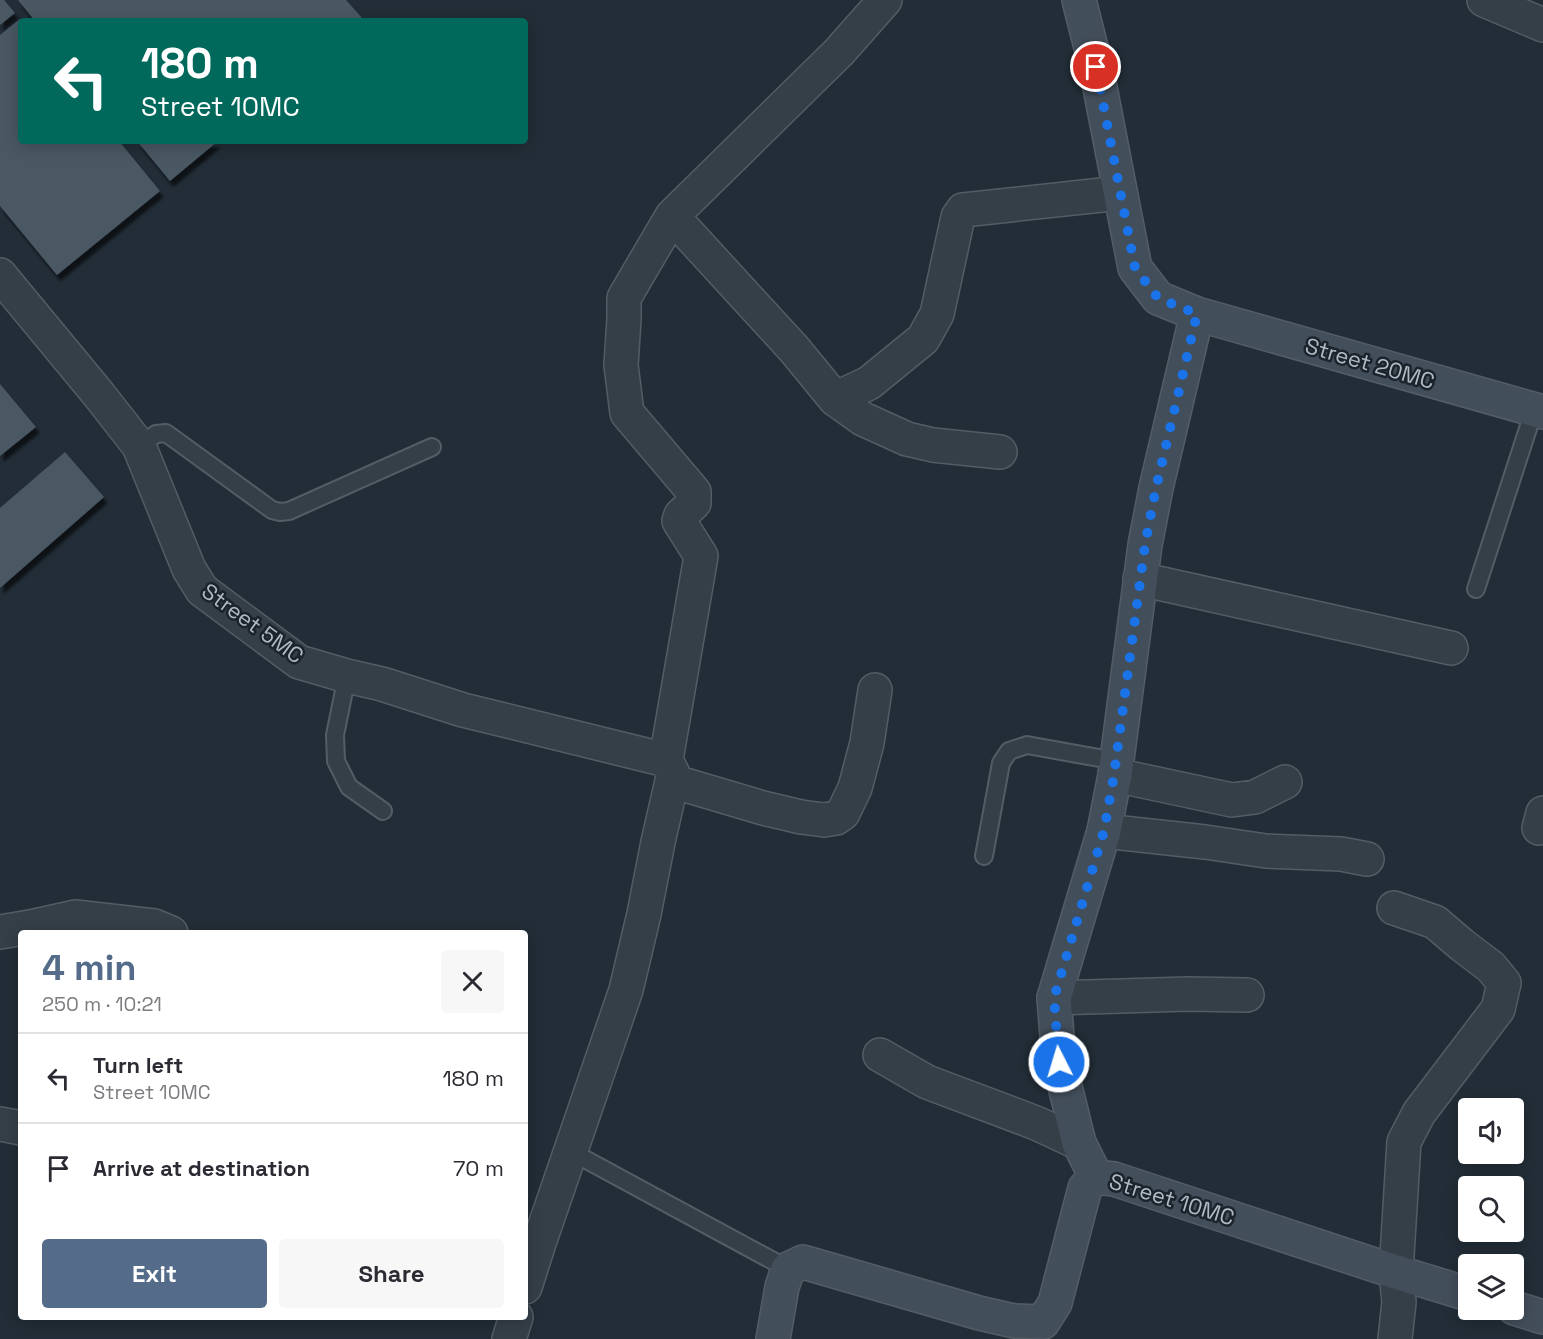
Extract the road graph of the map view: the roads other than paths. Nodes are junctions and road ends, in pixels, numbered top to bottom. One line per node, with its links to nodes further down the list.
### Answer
1 (885, 0): 6 (street)
2 (1079, 0): 5 (street)
3 (1484, 0): 4 (street)
4 (1543, 25)
5 (1120, 193): 8 (street); 9 (street)
6 (672, 216): 9 (street); 20 (street)
7 (0, 275): 11 (street, Street 5MC)
8 (1197, 314): 10 (street, Street 20MC); 14 (street, Street 10MC)
9 (835, 399): 13 (street)
10 (1539, 411): 15 (lane)
11 (139, 446): 12 (lane); 17 (street, Street 5MC)
12 (432, 447)
13 (1000, 452)
14 (1140, 579): 16 (street); 19 (street, Street 10MC)
15 (1476, 589)
16 (1451, 648)
17 (347, 676): 20 (street, Street 5MC); 22 (lane)
18 (875, 690): 20 (street, Street 5MC)
19 (1115, 768): 21 (street); 23 (street, Street 10MC); 24 (lane)
20 (669, 770): 35 (street)
21 (1285, 782)
22 (382, 811)
23 (1104, 831): 25 (street); 30 (street, Street 10MC)
24 (984, 856)
25 (1367, 859)
26 (1394, 908): 40 (street)
27 (164, 930): 28 (street)
28 (0, 932)
29 (1247, 995): 30 (street)
30 (1054, 998): 34 (street, Street 10MC)
31 (880, 1055): 34 (street)
32 (0, 1124): 33 (street)
33 (18, 1127)
34 (1078, 1143): 36 (street, Street 10MC)
35 (570, 1151): 37 (street); 39 (lane)
36 (1096, 1177): 40 (street, Street 10MC); 45 (street)
37 (531, 1244): 38 (street)
38 (528, 1266)
39 (788, 1269): 45 (street); 47 (street)
40 (1396, 1272): 41 (street, Street 10MC); 48 (street)
41 (1458, 1291)
42 (1524, 1311): 43 (street)
43 (1543, 1317)
44 (515, 1320): 46 (street)
45 (1041, 1331)
46 (509, 1339)
47 (773, 1339)
48 (1395, 1339)

